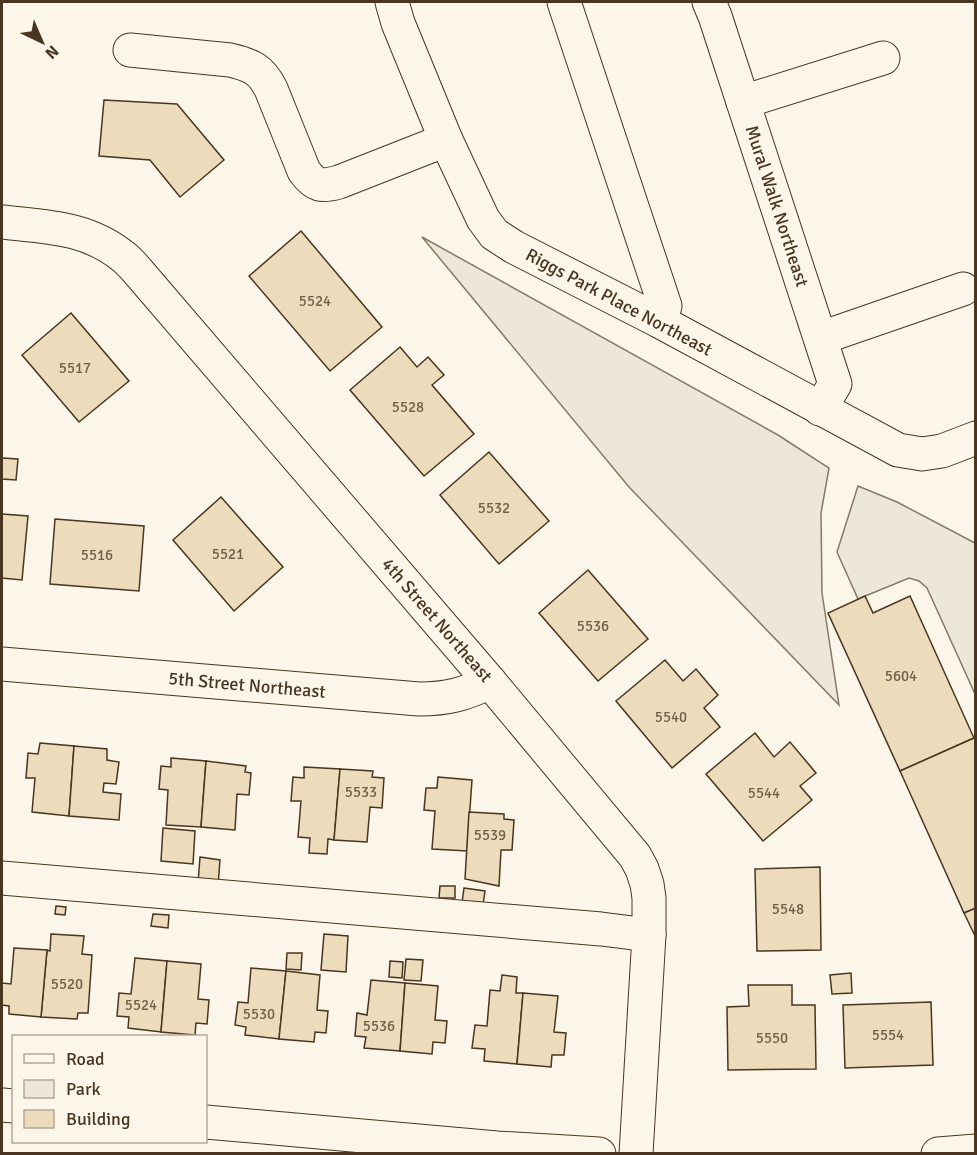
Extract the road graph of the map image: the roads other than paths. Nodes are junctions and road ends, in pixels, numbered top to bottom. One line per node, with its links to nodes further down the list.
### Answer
1 (392, 2): 7 (street, Riggs Park Place Northeast)
2 (564, 2): 10 (street)
3 (709, 2): 6 (street, Mural Walk Northeast)
4 (130, 50): 7 (street)
5 (883, 58): 6 (street)
6 (743, 102): 11 (street, Mural Walk Northeast)
7 (446, 140): 10 (street, Riggs Park Place Northeast)
8 (2, 222): 15 (street, 4th Street Northeast)
9 (963, 289): 11 (street)
10 (659, 321): 12 (street, Riggs Park Place Northeast)
11 (821, 338): 12 (street, Mural Walk Northeast)
12 (820, 409): 13 (street, Riggs Park Place Northeast)
13 (975, 438)
14 (2, 664): 15 (street, 5th Street Northeast)
15 (490, 682): 17 (street, 4th Street Northeast)
16 (2, 878): 17 (street)
17 (649, 935): 21 (street, 4th Street Northeast)
18 (207, 1122): 20 (street)
19 (975, 1151): 22 (street)
20 (599, 1154)
21 (636, 1154)
22 (938, 1154)

